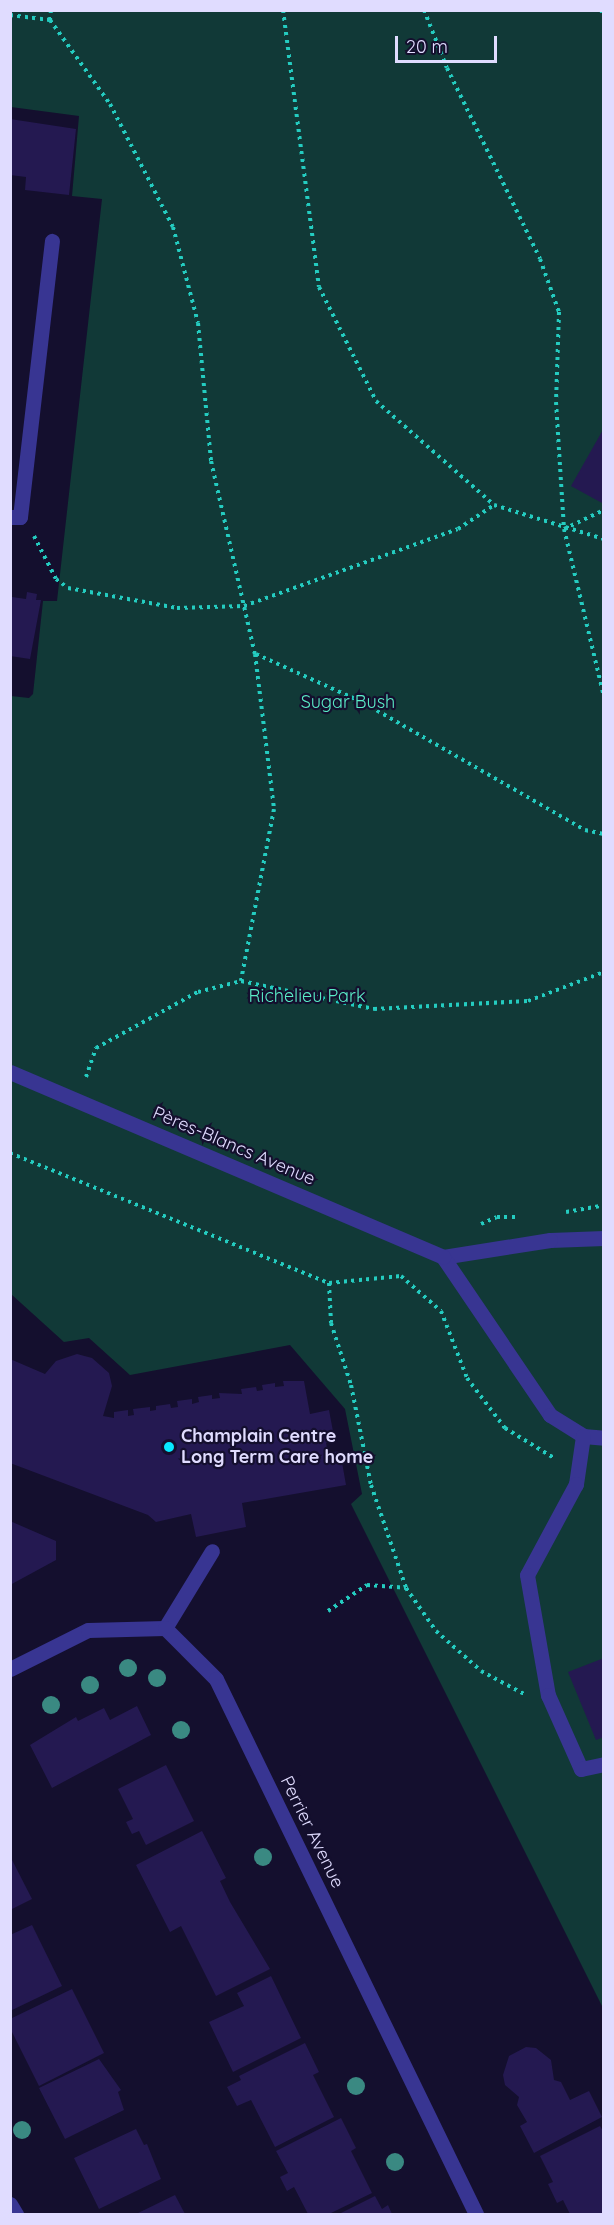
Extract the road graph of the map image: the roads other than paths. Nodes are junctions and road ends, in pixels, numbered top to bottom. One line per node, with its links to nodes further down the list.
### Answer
1 (52, 241): 2 (street)
2 (15, 517)
3 (10, 1072): 5 (street, Pères-Blancs Avenue)
4 (603, 1238): 5 (street)
5 (443, 1257): 6 (street)
6 (583, 1436): 7 (street); 11 (street)
7 (603, 1438)
8 (212, 1551): 9 (street)
9 (165, 1628): 10 (street); 14 (street, Perrier Avenue)
10 (10, 1669)
11 (603, 1764)
12 (10, 2204): 13 (street)
13 (16, 2214)
14 (476, 2214)

